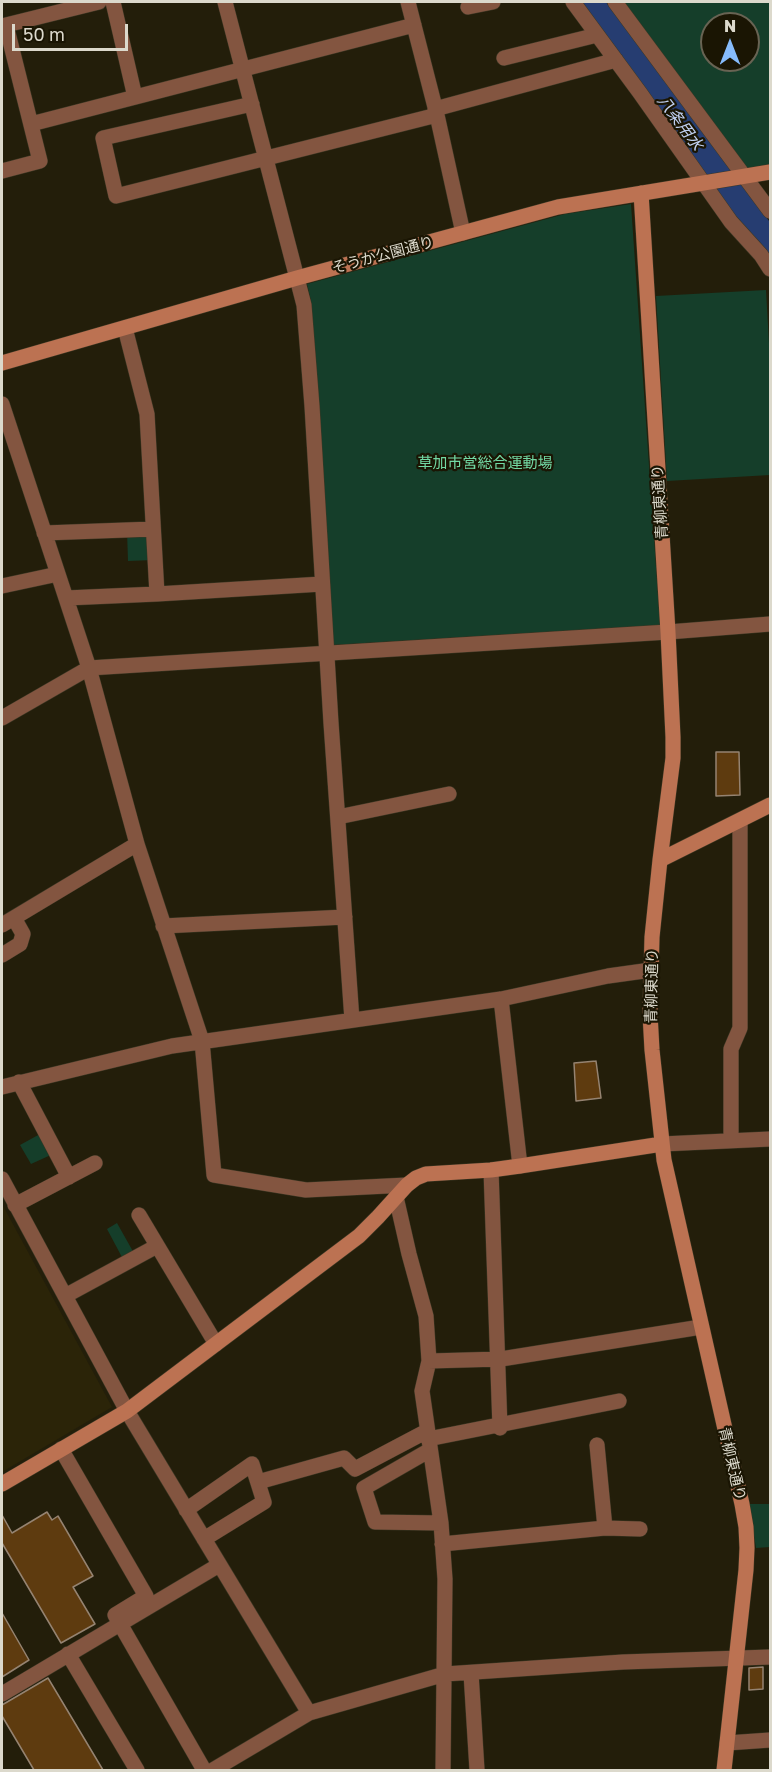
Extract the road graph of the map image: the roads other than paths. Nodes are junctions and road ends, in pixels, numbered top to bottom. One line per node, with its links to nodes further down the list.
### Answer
1 (99, 2): 9 (street)
2 (113, 2): 15 (street)
3 (225, 2): 14 (street)
4 (408, 2): 10 (street)
5 (493, 2): 8 (street)
6 (573, 2): 11 (street)
7 (615, 2): 22 (street)
8 (468, 7)
9 (4, 25): 18 (street)
10 (414, 25): 14 (street); 17 (street)
11 (597, 35): 12 (street); 13 (street)
12 (504, 58)
13 (615, 60): 17 (street); 23 (street)
14 (243, 69): 15 (street); 16 (street)
15 (135, 97): 18 (street)
16 (252, 104): 19 (street); 19 (street)
17 (436, 112): 19 (street); 26 (street)
18 (31, 124): 20 (street)
19 (266, 158): 28 (street)
20 (2, 171)
21 (771, 172): 22 (street, そうか公園通り)
22 (740, 177): 23 (street, そうか公園通り); 25 (street)
23 (705, 182): 24 (street, そうか公園通り); 27 (street)
24 (641, 193): 26 (street, そうか公園通り); 40 (street, 青柳東通り)
25 (771, 211)
26 (463, 233): 28 (street, そうか公園通り)
27 (771, 269)
28 (297, 278): 29 (street, そうか公園通り); 35 (street)
29 (125, 328): 30 (street, そうか公園通り); 32 (street)
30 (2, 363)
31 (2, 404): 33 (street)
32 (153, 528): 33 (street); 37 (street)
33 (44, 533): 34 (street)
34 (58, 573): 36 (street); 38 (street)
35 (322, 585): 37 (street); 41 (street)
36 (2, 586)
37 (157, 594): 38 (street)
38 (66, 598): 42 (street)
39 (771, 624): 40 (street)
40 (668, 632): 41 (street); 49 (street, 青柳東通り)
41 (327, 652): 42 (street); 46 (street)
42 (89, 668): 43 (street); 48 (street)
43 (2, 718)
44 (449, 794): 46 (street)
45 (771, 806): 47 (street)
46 (338, 817): 50 (street)
47 (740, 821): 49 (street); 61 (street)
48 (137, 844): 51 (street); 52 (street)
49 (660, 860): 54 (street, 青柳東通り)
50 (345, 917): 52 (street); 56 (street)
51 (8, 921): 53 (street)
52 (163, 926): 57 (street)
53 (2, 955)
54 (651, 970): 55 (street); 62 (street, 青柳東通り)
55 (501, 999): 56 (street); 64 (street)
56 (352, 1020): 57 (street)
57 (202, 1041): 58 (street); 68 (street)
58 (19, 1082): 59 (street); 66 (street)
59 (2, 1087)
60 (771, 1139): 61 (street)
61 (731, 1141): 62 (street)
62 (662, 1144): 64 (street); 74 (street, 青柳東通り)
63 (95, 1163): 66 (street)
64 (520, 1166): 65 (street)
65 (491, 1170): 68 (street); 76 (street)
66 (69, 1177): 70 (street)
67 (2, 1179): 70 (street)
68 (407, 1185): 69 (street)
69 (396, 1197): 75 (street); 77 (street)
70 (15, 1204): 73 (street)
71 (139, 1215): 72 (street)
72 (157, 1246): 73 (street); 75 (street)
73 (65, 1296): 79 (street)
74 (701, 1327): 76 (street); 96 (street, 青柳東通り)
75 (216, 1344): 79 (street)
76 (497, 1359): 77 (street); 80 (street)
77 (429, 1361): 81 (street)
78 (620, 1401): 80 (street)
79 (127, 1411): 83 (street); 86 (street)
80 (500, 1426): 81 (street)
81 (428, 1440): 84 (street); 87 (street); 87 (street)
82 (597, 1445): 88 (street)
83 (61, 1449): 85 (street); 93 (street)
84 (258, 1482): 86 (street); 90 (street)
85 (2, 1484)
86 (186, 1510): 90 (street)
87 (441, 1523): 91 (street)
88 (605, 1528): 89 (street); 91 (street)
89 (640, 1529)
90 (204, 1539): 92 (street)
91 (442, 1544): 98 (street)
92 (219, 1564): 93 (street); 100 (street)
93 (120, 1624): 94 (street); 104 (street)
94 (69, 1654): 99 (street); 103 (street)
95 (771, 1657): 96 (street)
96 (736, 1659): 97 (street); 102 (street, 青柳東通り)
97 (471, 1673): 98 (street); 107 (street)
98 (445, 1674): 100 (street); 106 (street)
99 (2, 1694)
100 (309, 1713): 105 (street)
101 (771, 1740): 102 (street)
102 (727, 1743): 108 (street, 青柳東通り)
103 (137, 1770)
104 (204, 1770)
105 (213, 1770)
106 (443, 1770)
107 (477, 1770)
108 (724, 1770)

